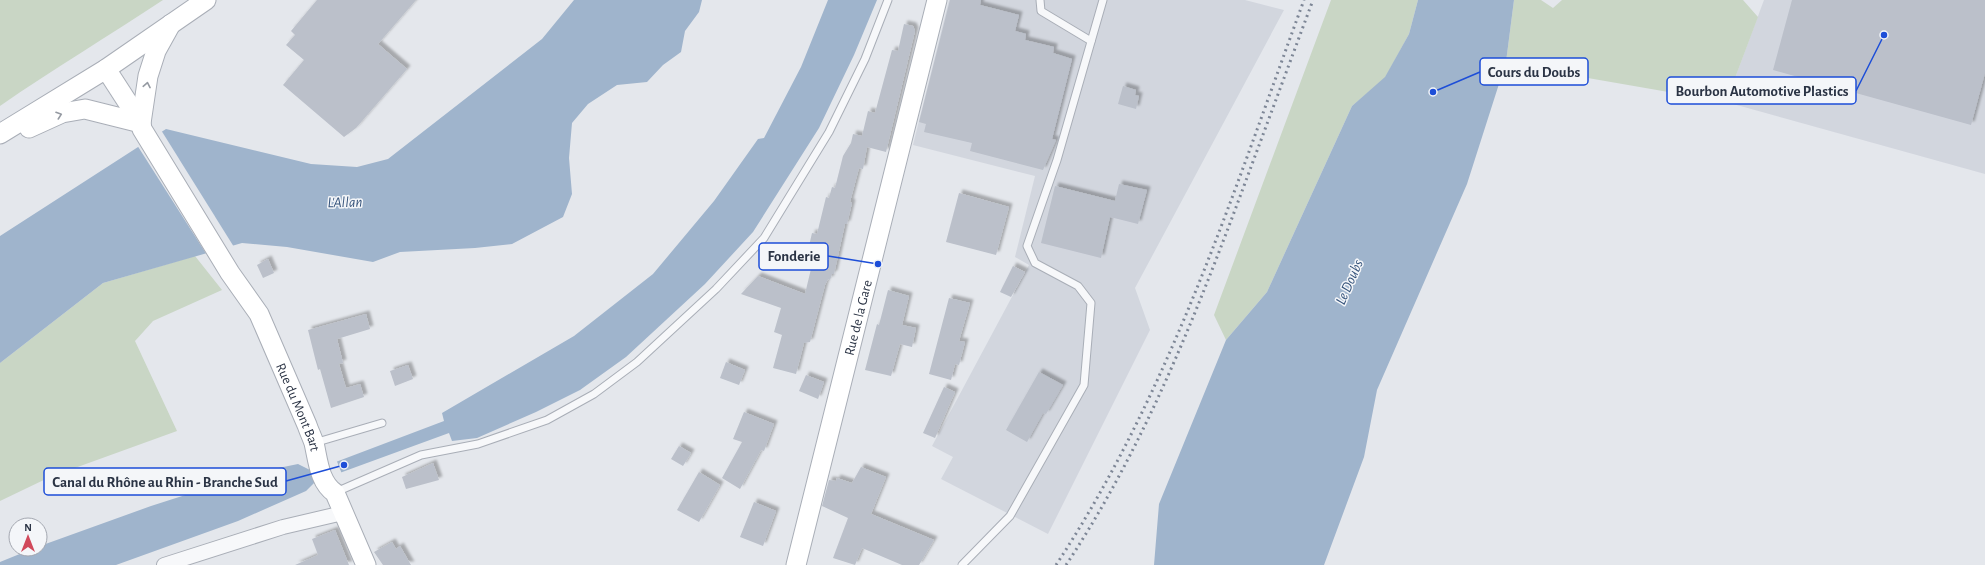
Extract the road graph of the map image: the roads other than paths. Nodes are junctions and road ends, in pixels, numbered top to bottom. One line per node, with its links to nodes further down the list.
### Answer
1 (206, 0): 6 (main road)
2 (888, 0): 14 (lane)
3 (937, 0): 18 (main road, Rue de la Gare)
4 (1040, 0): 7 (lane)
5 (1103, 0): 7 (lane)
6 (171, 24): 8 (main road); 9 (main road, one-way to 6)
7 (1091, 41): 19 (lane)
8 (106, 69): 9 (main road, Rue du Mont Bart); 10 (main road)
9 (141, 126): 11 (main road, one-way to 9); 13 (main road, Rue du Mont Bart)
10 (0, 134)
11 (0, 145)
12 (382, 423): 13 (lane)
13 (315, 450): 14 (main road, Rue du Mont Bart)
14 (331, 490): 15 (main road, Rue du Mont Bart)
15 (343, 512): 16 (street); 17 (main road, Rue du Mont Bart)
16 (164, 565)
17 (366, 565)
18 (796, 565)
19 (962, 565)

